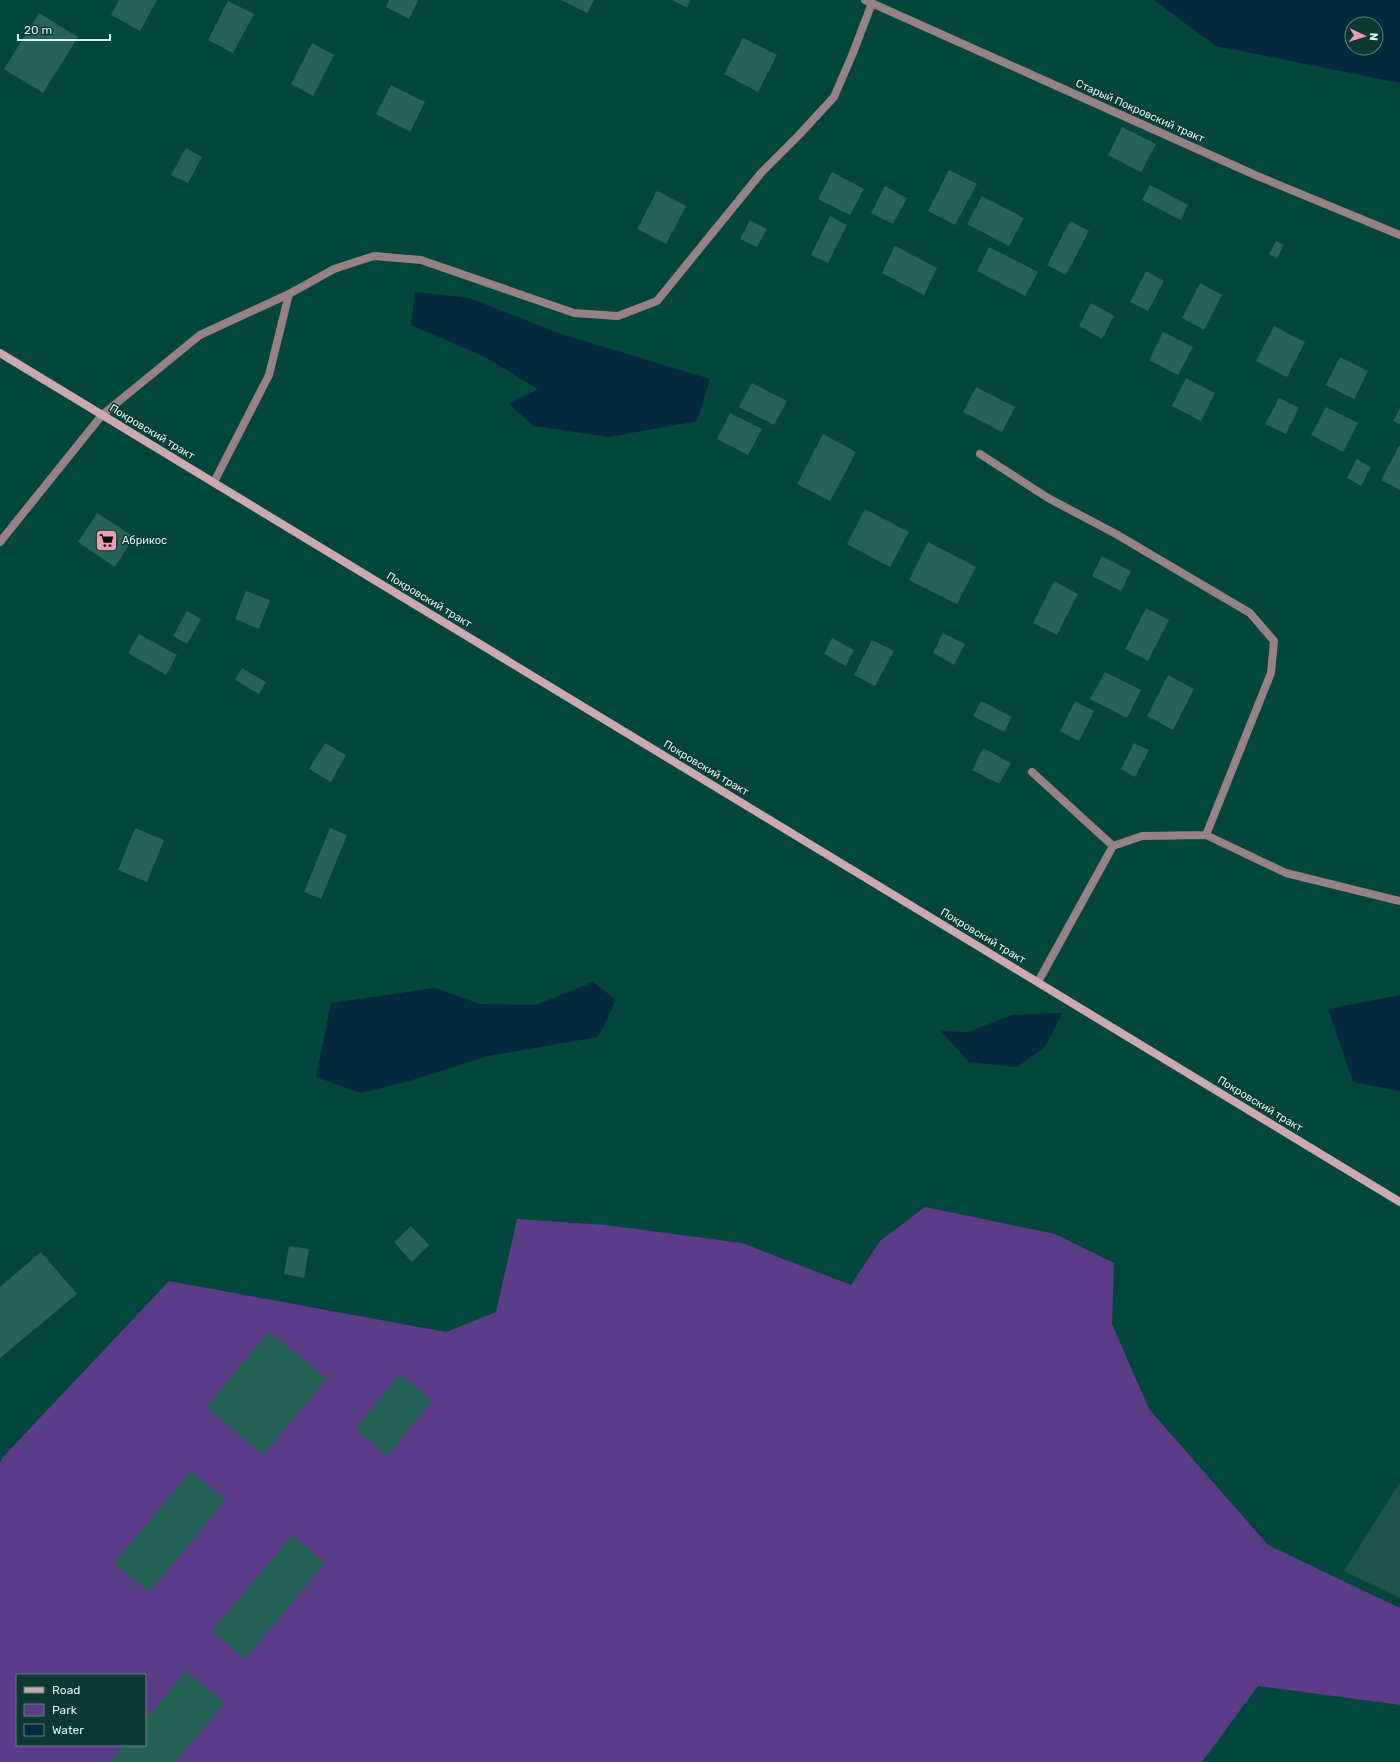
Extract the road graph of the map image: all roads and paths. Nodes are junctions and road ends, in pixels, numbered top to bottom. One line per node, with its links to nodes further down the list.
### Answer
1 (868, 2): 2 (street, Старый Покровский тракт); 3 (street)
2 (1400, 235)
3 (289, 294): 5 (street); 7 (street)
4 (0, 353): 5 (main road, Покровский тракт)
5 (102, 415): 7 (main road, Покровский тракт); 8 (street)
6 (980, 454): 10 (street)
7 (214, 482): 13 (main road, Покровский тракт)
8 (0, 542)
9 (1032, 772): 11 (street)
10 (1206, 835): 11 (street); 12 (street)
11 (1113, 846): 13 (street)
12 (1400, 901)
13 (1038, 982): 14 (main road, Покровский тракт)
14 (1400, 1202)

